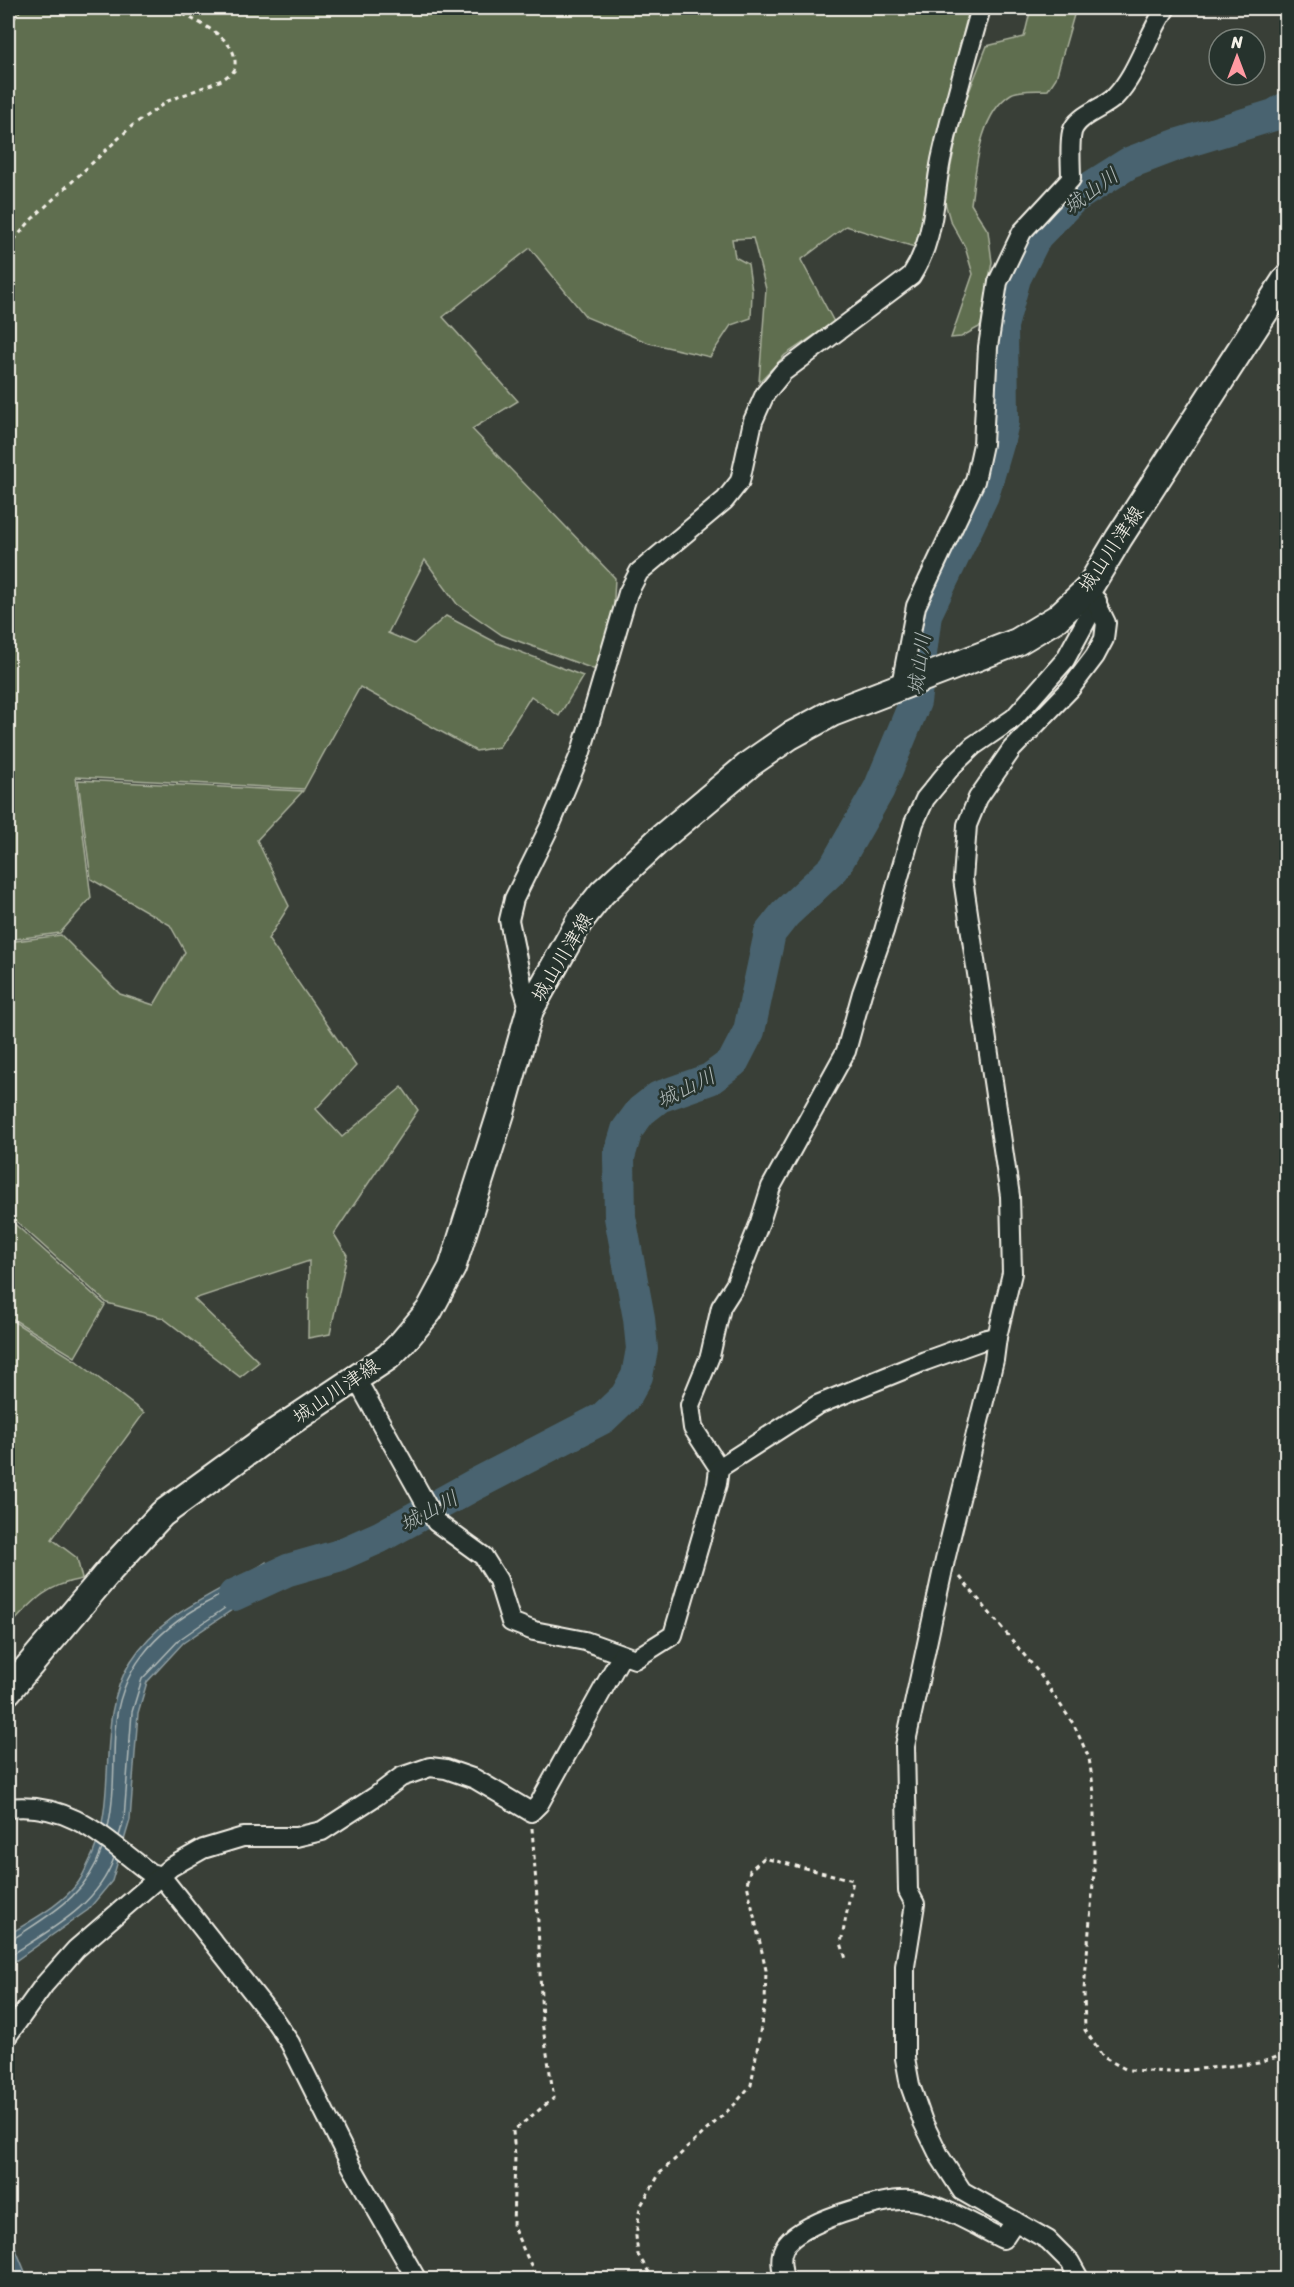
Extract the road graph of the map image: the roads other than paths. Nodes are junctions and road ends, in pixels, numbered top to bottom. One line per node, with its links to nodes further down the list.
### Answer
1 (981, 8): 6 (street)
2 (1166, 8): 5 (street)
3 (1287, 279): 4 (main road, 城山川津線)
4 (1093, 595): 5 (main road, 城山川津線); 7 (street); 9 (street)
5 (913, 681): 6 (main road, 城山川津線)
6 (530, 1010): 11 (main road, 城山川津線)
7 (997, 1337): 9 (street); 15 (street)
8 (363, 1391): 10 (street)
9 (719, 1468): 10 (street)
10 (622, 1655): 13 (street)
11 (8, 1691)
12 (8, 1808): 13 (street)
13 (161, 1876): 14 (street); 16 (street)
14 (8, 2035)
15 (1015, 2222): 17 (street); 18 (street)
16 (417, 2280)
17 (784, 2280)
18 (1080, 2280)

